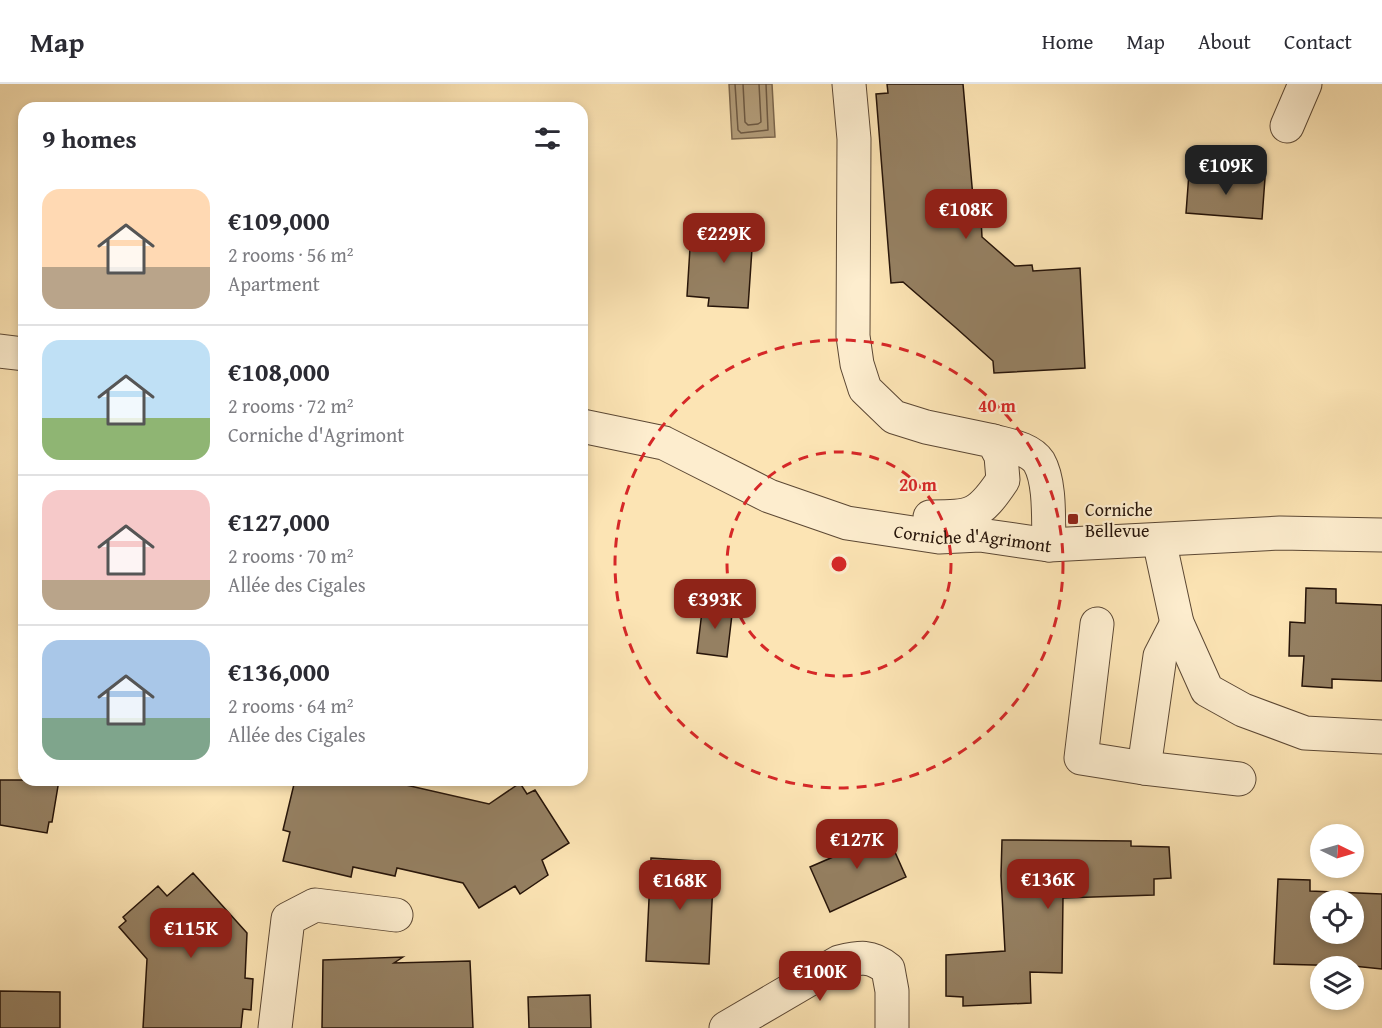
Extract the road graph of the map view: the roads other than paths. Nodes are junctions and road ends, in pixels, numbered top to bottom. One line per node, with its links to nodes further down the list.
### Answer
1 (849, 84): 7 (street)
2 (1305, 84): 3 (street)
3 (1287, 126)
4 (0, 351): 5 (street)
5 (18, 353)
6 (588, 427): 8 (street, Corniche d'Agrimont)
7 (993, 441): 8 (street); 11 (street)
8 (847, 523): 11 (street, Corniche d'Agrimont)
9 (1382, 536): 10 (street, Corniche d'Agrimont)
10 (1159, 540): 11 (street, Corniche d'Agrimont); 12 (street)
11 (1048, 545)
12 (1177, 623): 14 (street); 15 (street)
13 (1097, 624): 15 (street)
14 (1382, 736)
15 (1144, 768): 16 (street)
16 (1239, 779)
17 (396, 915): 18 (street)
18 (275, 1028)
19 (726, 1028): 20 (street)
20 (892, 1028)

